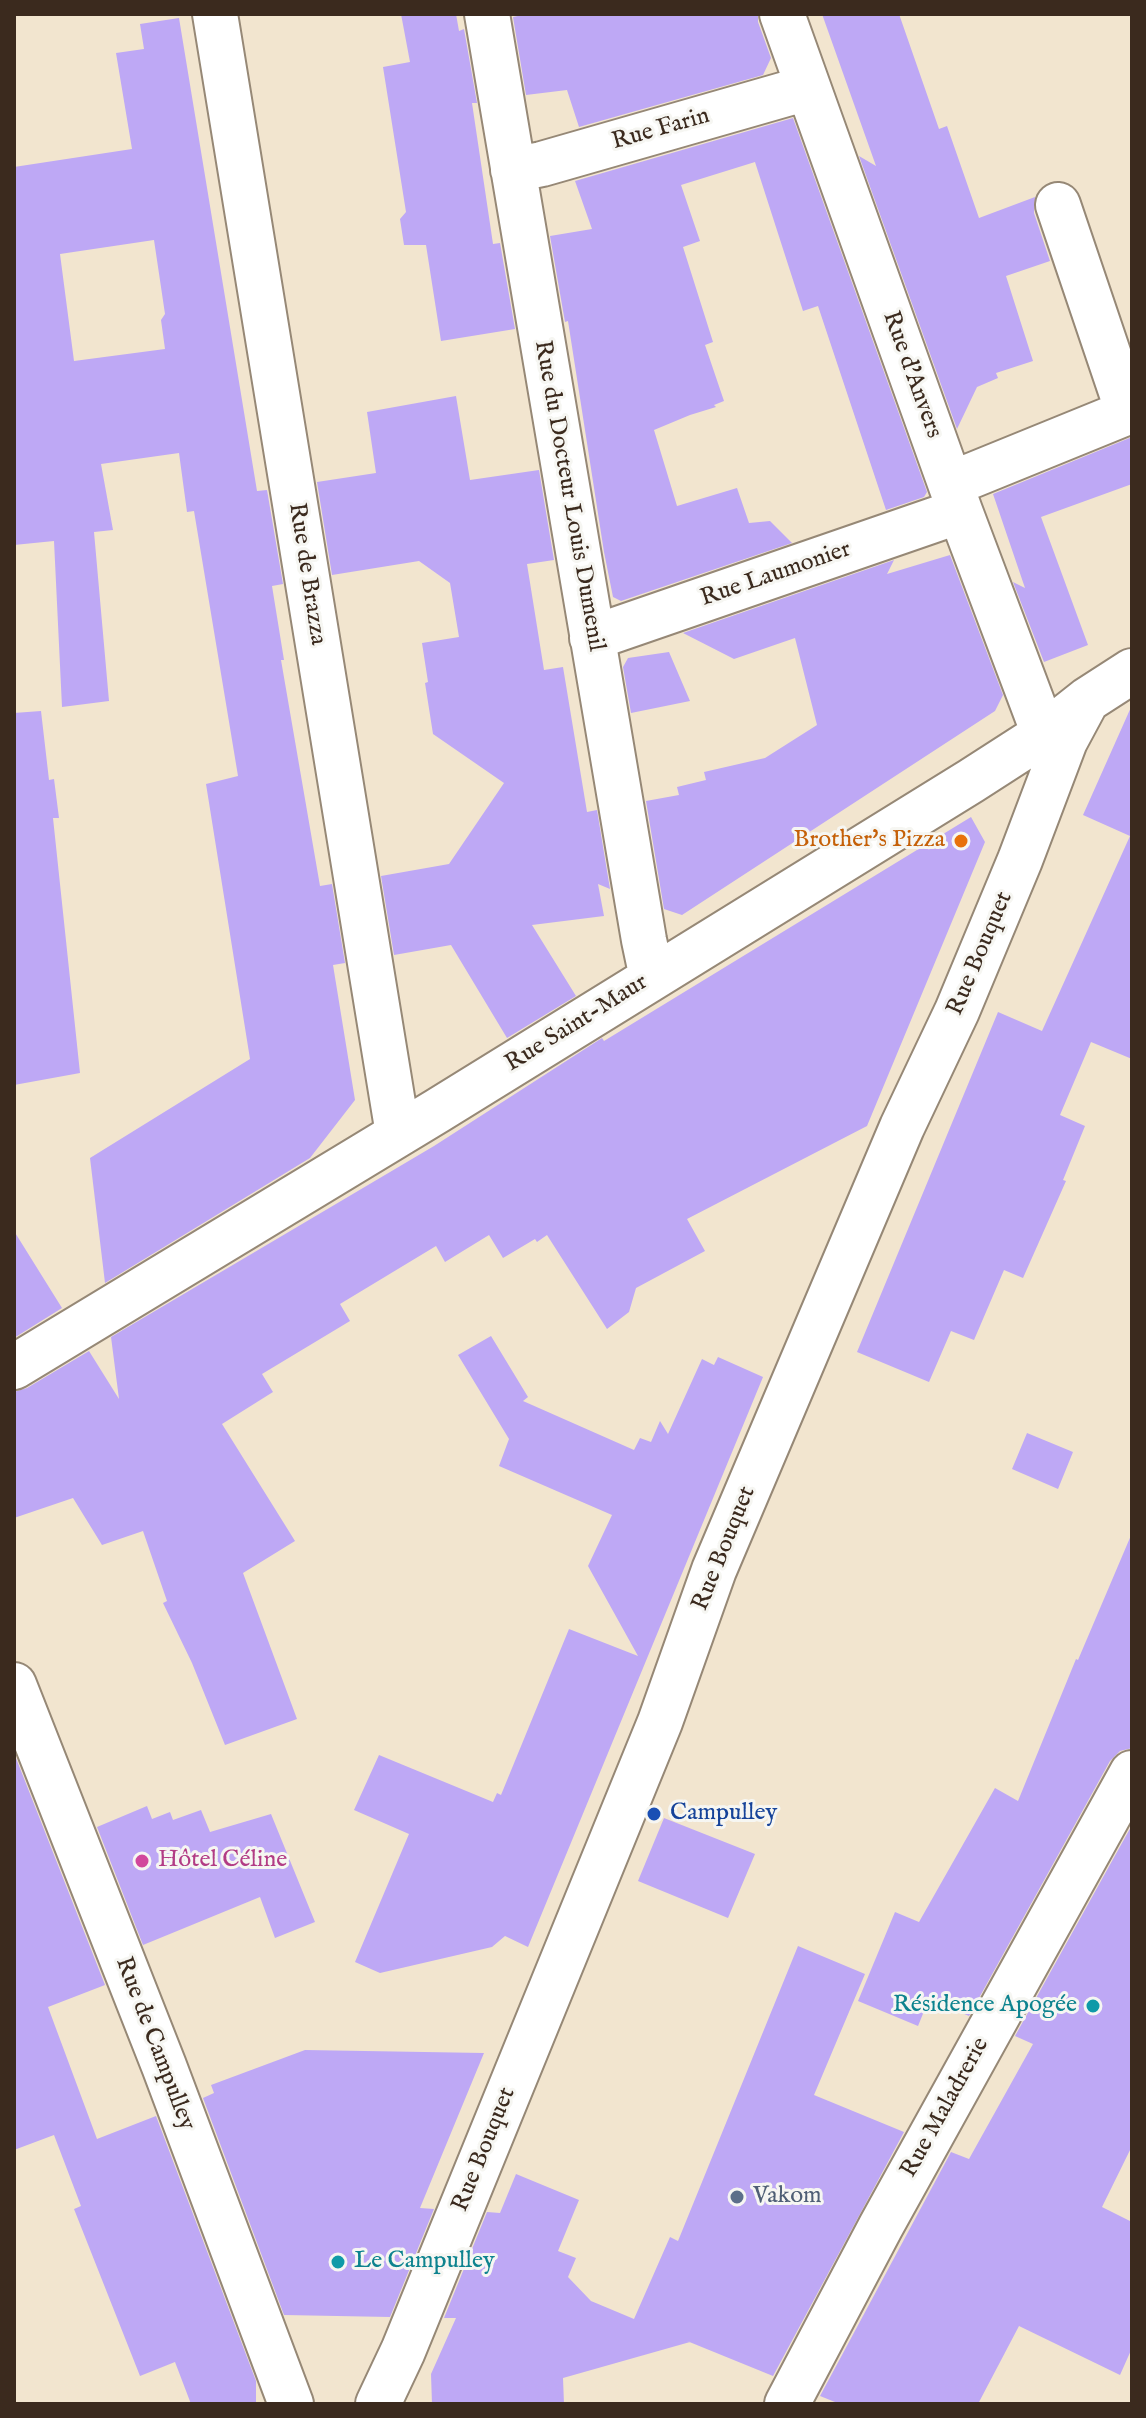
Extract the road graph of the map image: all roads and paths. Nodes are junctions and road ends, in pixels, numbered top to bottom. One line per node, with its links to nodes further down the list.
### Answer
1 (215, 14): 13 (street, Rue de Brazza)
2 (487, 14): 5 (street, Rue du Docteur Louis Dumenil)
3 (782, 14): 4 (street, Rue d'Anvers)
4 (807, 88): 5 (street, Rue Farin); 7 (street, Rue d'Anvers)
5 (513, 170): 8 (street, Rue du Docteur Louis Dumenil)
6 (1058, 205): 7 (street, Rue Laumonier)
7 (956, 497): 8 (street, Rue Laumonier); 11 (street, Rue d'Anvers)
8 (592, 638): 12 (street, Rue du Docteur Louis Dumenil)
9 (1132, 671): 10 (street, Rue Saint-Maur)
10 (1087, 700): 11 (street, Rue Saint-Maur); 18 (street, Rue Bouquet)
11 (1044, 734): 12 (street, Rue Saint-Maur)
12 (652, 978): 13 (street, Rue Saint-Maur)
13 (398, 1134): 14 (street, Rue Saint-Maur)
14 (14, 1367)
15 (14, 1685): 17 (street, Rue de Campulley)
16 (1132, 1773): 19 (street, Rue Maladrerie)
17 (291, 2404)
18 (378, 2404)
19 (787, 2404)

